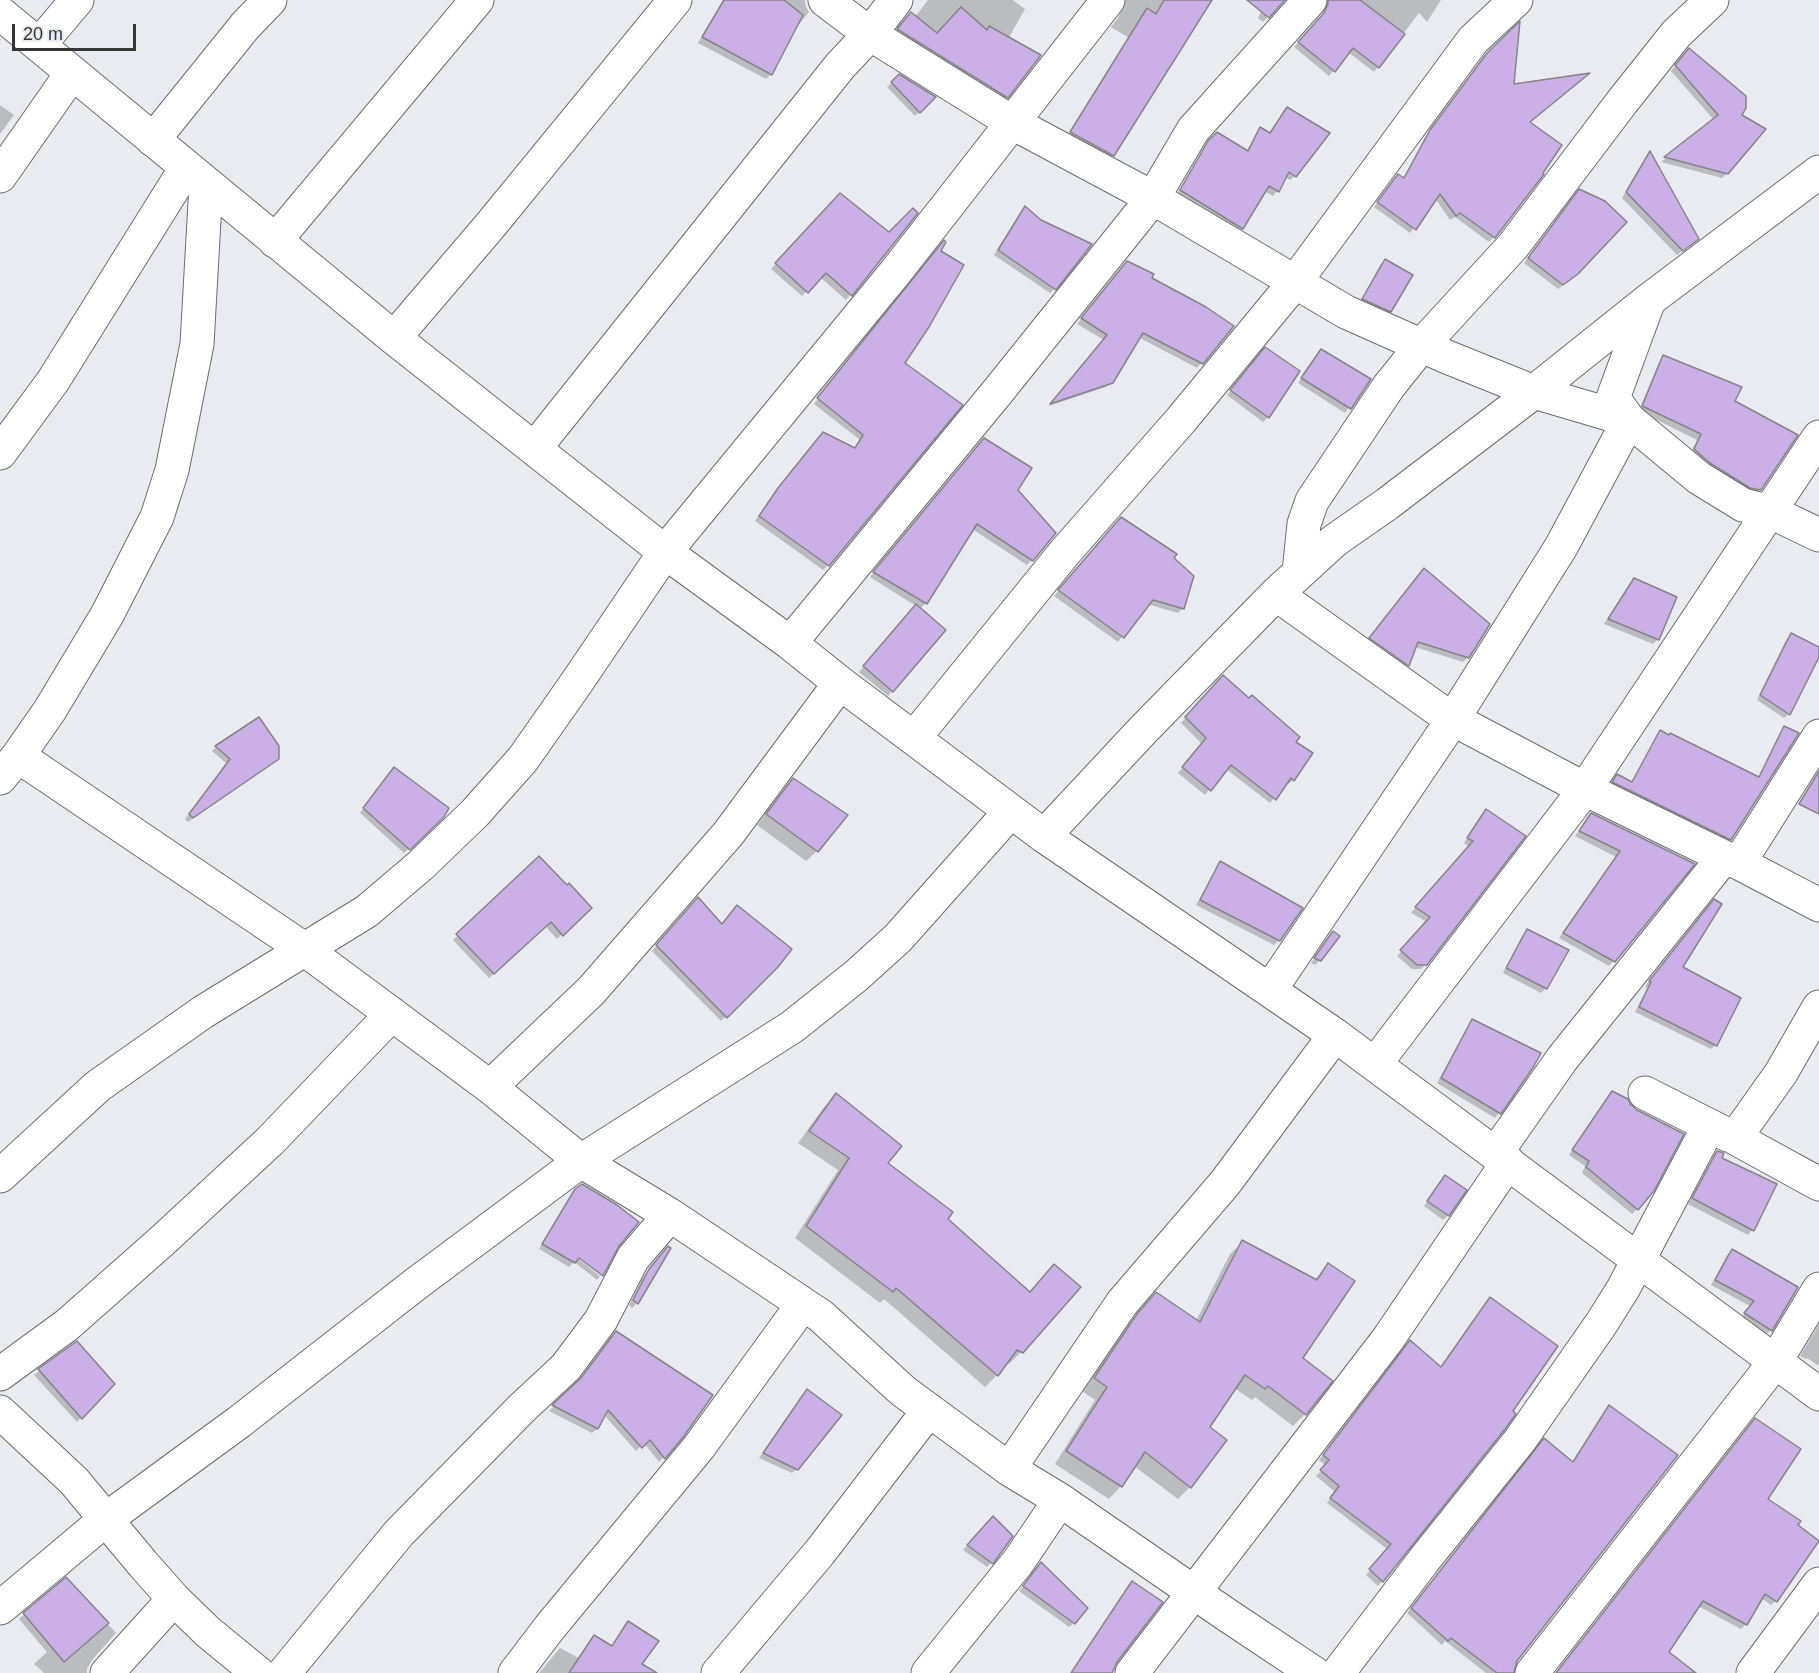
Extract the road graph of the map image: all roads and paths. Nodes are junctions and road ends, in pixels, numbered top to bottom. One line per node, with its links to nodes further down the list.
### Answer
1 (77, 0): 13 (street)
2 (270, 0): 16 (street)
3 (477, 0): 21 (street)
4 (675, 0): 24 (street)
5 (825, 0): 12 (street)
6 (896, 0): 12 (street)
7 (1108, 0): 15 (street)
8 (1310, 0): 20 (street)
9 (1516, 0): 22 (street)
10 (1713, 0): 25 (street)
11 (0, 13): 13 (street)
12 (870, 34): 15 (street); 29 (street)
13 (39, 45): 14 (street)
14 (72, 73): 16 (street); 19 (street)
15 (1013, 123): 20 (street); 33 (street)
16 (153, 140): 18 (street)
17 (1819, 172): 23 (street)
18 (196, 176): 21 (street); 30 (street); 40 (street)
19 (0, 177)
20 (1153, 198): 22 (street); 35 (street)
21 (275, 241): 24 (street)
22 (1295, 282): 25 (street); 39 (street)
23 (1649, 300): 26 (street); 27 (street)
24 (394, 338): 29 (street)
25 (1422, 345): 26 (street); 34 (street)
26 (1534, 392): 27 (street); 34 (street)
27 (1629, 420): 31 (street); 37 (street)
28 (1819, 437): 31 (street)
29 (535, 448): 33 (street)
30 (0, 453)
31 (1771, 512): 32 (street); 41 (street)
32 (1819, 535)
33 (666, 552): 35 (street); 46 (street)
34 (1288, 583): 37 (street); 43 (street)
35 (790, 643): 36 (street)
36 (840, 682): 39 (street); 52 (street)
37 (1453, 719): 41 (street); 47 (street)
38 (1819, 736): 44 (street)
39 (914, 738): 42 (street)
40 (9, 767): 46 (street)
41 (1585, 789): 44 (street); 51 (street)
42 (1011, 811): 43 (street); 56 (street)
43 (1044, 836): 47 (street)
44 (1731, 860): 45 (street); 55 (street)
45 (1819, 905)
46 (304, 949): 49 (street); 57 (street)
47 (1270, 990): 50 (street)
48 (1819, 1007): 54 (street)
49 (392, 1014): 52 (street); 64 (street)
50 (1335, 1035): 51 (street); 68 (street)
51 (1375, 1064): 55 (street)
52 (490, 1086): 56 (street)
53 (1645, 1093): 54 (street)
54 (1722, 1132): 58 (street); 60 (street)
55 (1502, 1157): 60 (street); 72 (street)
56 (580, 1161): 59 (street); 70 (street)
57 (0, 1176)
58 (1819, 1184)
59 (670, 1215): 62 (street); 77 (street)
60 (1638, 1260): 63 (street); 83 (street)
61 (1819, 1289): 63 (street)
62 (803, 1304): 66 (street); 78 (street)
63 (1775, 1362): 65 (street); 84 (street)
64 (0, 1374)
65 (1819, 1394)
66 (929, 1410): 68 (street); 79 (street)
67 (0, 1412): 70 (street)
68 (1009, 1469): 69 (street)
69 (1060, 1500): 72 (street); 80 (street)
70 (105, 1520): 73 (street); 74 (street)
71 (1819, 1584): 85 (street)
72 (1194, 1592): 81 (street); 82 (street)
73 (174, 1599): 75 (street); 76 (street)
74 (0, 1608)
75 (107, 1673)
76 (258, 1673)
77 (284, 1673)
78 (515, 1673)
79 (718, 1673)
80 (928, 1673)
81 (1132, 1673)
82 (1314, 1673)
83 (1338, 1673)
84 (1532, 1673)
85 (1753, 1673)

